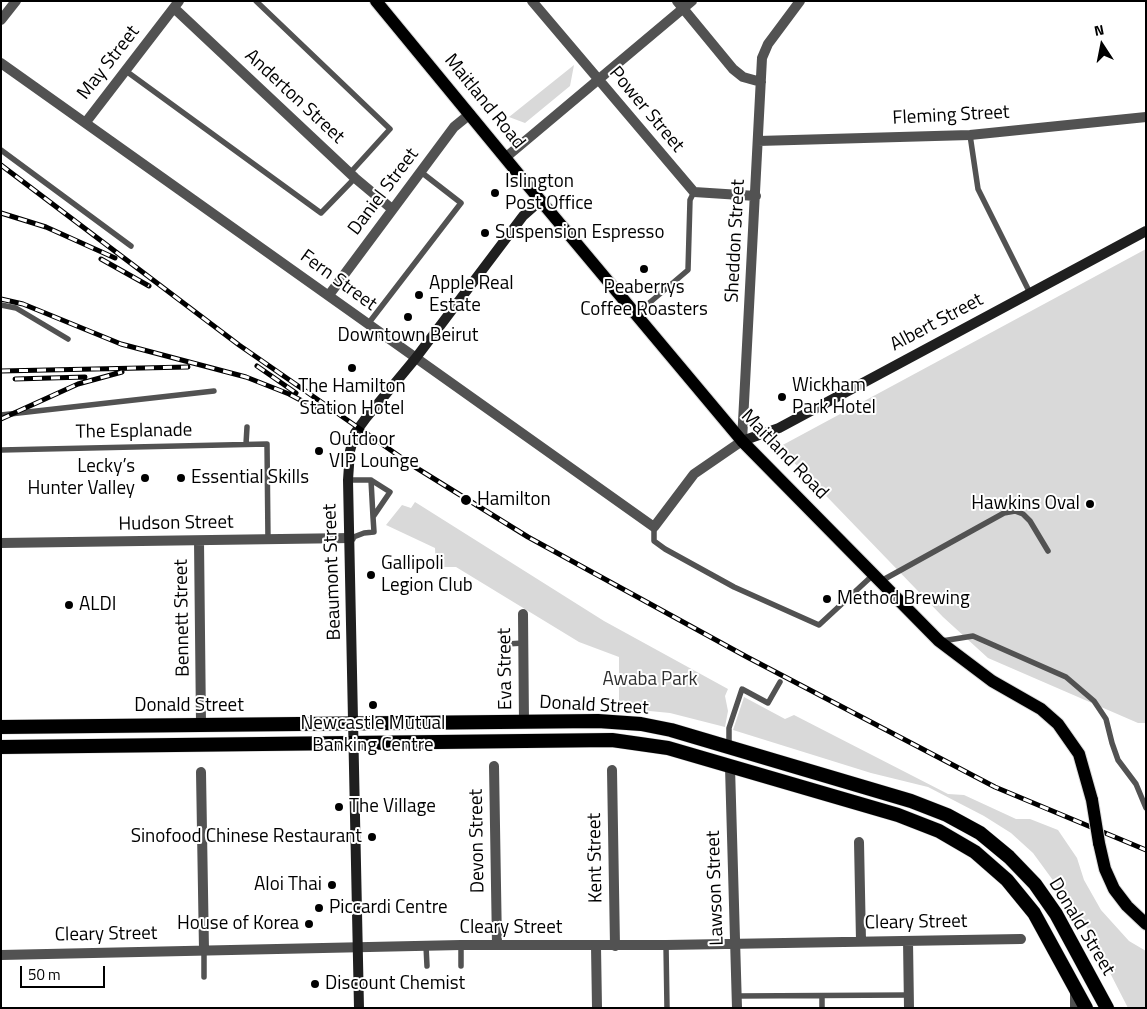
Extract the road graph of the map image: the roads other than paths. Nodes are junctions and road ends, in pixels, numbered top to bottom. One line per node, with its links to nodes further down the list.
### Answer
1 (16, 1): 9 (street)
2 (256, 1): 22 (lane)
3 (376, 1): 14 (main road, Maitland Road)
4 (532, 1): 12 (street, Power Street)
5 (692, 1): 8 (street)
6 (800, 1): 13 (street, Sheddon Street)
7 (176, 5): 11 (street, May Street); 22 (street, Anderton Street)
8 (680, 5): 12 (street); 13 (street)
9 (1, 20)
10 (1, 63): 16 (street, Fern Street)
11 (126, 71): 16 (street, May Street); 22 (lane)
12 (598, 81): 20 (street); 23 (street, Power Street)
13 (760, 82): 18 (street, Sheddon Street)
14 (470, 114): 20 (main road, Maitland Road); 21 (street, Daniel Street)
15 (1146, 117): 17 (street, Fleming Street)
16 (86, 122): 30 (street, Fern Street)
17 (970, 135): 18 (street, Fleming Street); 29 (lane)
18 (758, 141): 24 (street, Sheddon Street)
19 (1, 150): 28 (lane)
20 (505, 158): 25 (main road, Maitland Road)
21 (421, 172): 26 (street, Daniel Street); 33 (lane)
22 (352, 175): 26 (street, Anderton Street)
23 (694, 192): 24 (street); 32 (lane)
24 (756, 196): 39 (street, Sheddon Street)
25 (540, 201): 32 (main road, Maitland Road); 35 (main road, Beaumont Street)
26 (392, 209): 30 (street, Daniel Street)
27 (1146, 231): 29 (main road, Albert Street)
28 (130, 246)
29 (1030, 293): 39 (main road, Albert Street)
30 (329, 295): 33 (street, Fern Street)
31 (1, 305): 34 (lane)
32 (635, 315): 39 (main road, Maitland Road)
33 (368, 324): 35 (street, Fern Street)
34 (68, 339)
35 (416, 359): 42 (main road, Beaumont Street); 45 (street, Fern Street)
36 (214, 391): 37 (lane)
37 (1, 415)
38 (247, 427): 40 (lane)
39 (742, 441): 45 (street); 51 (main road, Maitland Road)
40 (246, 444): 41 (lane, The Esplanade); 47 (lane, The Esplanade)
41 (1, 450)
42 (348, 480): 43 (lane); 46 (main road, Beaumont Street)
43 (371, 480): 44 (lane); 44 (lane)
44 (373, 517): 46 (lane)
45 (654, 527): 51 (lane)
46 (351, 538): 47 (street, Hudson Street); 59 (main road, Beaumont Street)
47 (268, 540): 48 (street, Hudson Street)
48 (199, 541): 49 (street, Hudson Street); 58 (street, Bennett Street)
49 (1, 543)
50 (1048, 551): 51 (lane)
51 (877, 577): 53 (main road, Maitland Road)
52 (523, 614): 55 (street, Eva Street)
53 (940, 641): 68 (lane); 70 (main road, Maitland Road, bridge)
54 (507, 644): 55 (lane)
55 (523, 644): 57 (street, Eva Street)
56 (780, 682): 62 (lane)
57 (524, 722): 59 (highway, Donald Street); 62 (highway, Donald Street)
58 (201, 724): 59 (highway, Donald Street); 60 (highway, Donald Street)
59 (354, 724): 61 (main road, Beaumont Street)
60 (1, 728)
61 (354, 743): 63 (highway, Donald Street); 65 (highway, Donald Street); 81 (main road, Beaumont Street)
62 (729, 746): 65 (highway); 99 (highway, Donald Street)
63 (1, 747)
64 (494, 766): 76 (street, Devon Street)
65 (730, 767): 74 (street, Lawson Street); 87 (highway, Donald Street)
66 (612, 770): 80 (street, Kent Street)
67 (201, 772): 82 (street)
68 (1146, 808)
69 (859, 842): 73 (street)
70 (1146, 924)
71 (1021, 938): 72 (street, Cleary Street)
72 (908, 940): 73 (street, Cleary Street); 88 (street)
73 (861, 941): 74 (street, Cleary Street)
74 (736, 943): 77 (street, Cleary Street); 89 (street, Lawson Street)
75 (460, 945): 76 (street, Cleary Street); 78 (street, Cleary Street); 85 (lane)
76 (497, 945): 79 (street, Cleary Street)
77 (666, 945): 80 (street, Cleary Street); 93 (lane)
78 (426, 946): 81 (street, Cleary Street); 84 (lane)
79 (596, 946): 80 (street, Cleary Street); 92 (street)
80 (615, 946)
81 (358, 948): 82 (street, Cleary Street); 91 (main road, Beaumont Street)
82 (204, 950): 83 (street, Cleary Street); 86 (lane)
83 (1, 955)
84 (427, 966)
85 (461, 966)
86 (204, 977)
87 (1075, 985): 97 (street); 98 (highway, Donald Street)
88 (909, 995): 90 (lane); 96 (street)
89 (737, 996): 90 (lane); 94 (street, Lawson Street)
90 (822, 997): 95 (lane)
91 (359, 1008)
92 (598, 1008)
93 (667, 1008)
94 (737, 1008)
95 (822, 1008)
96 (909, 1008)
97 (1075, 1008)
98 (1086, 1008)
99 (1107, 1008)

